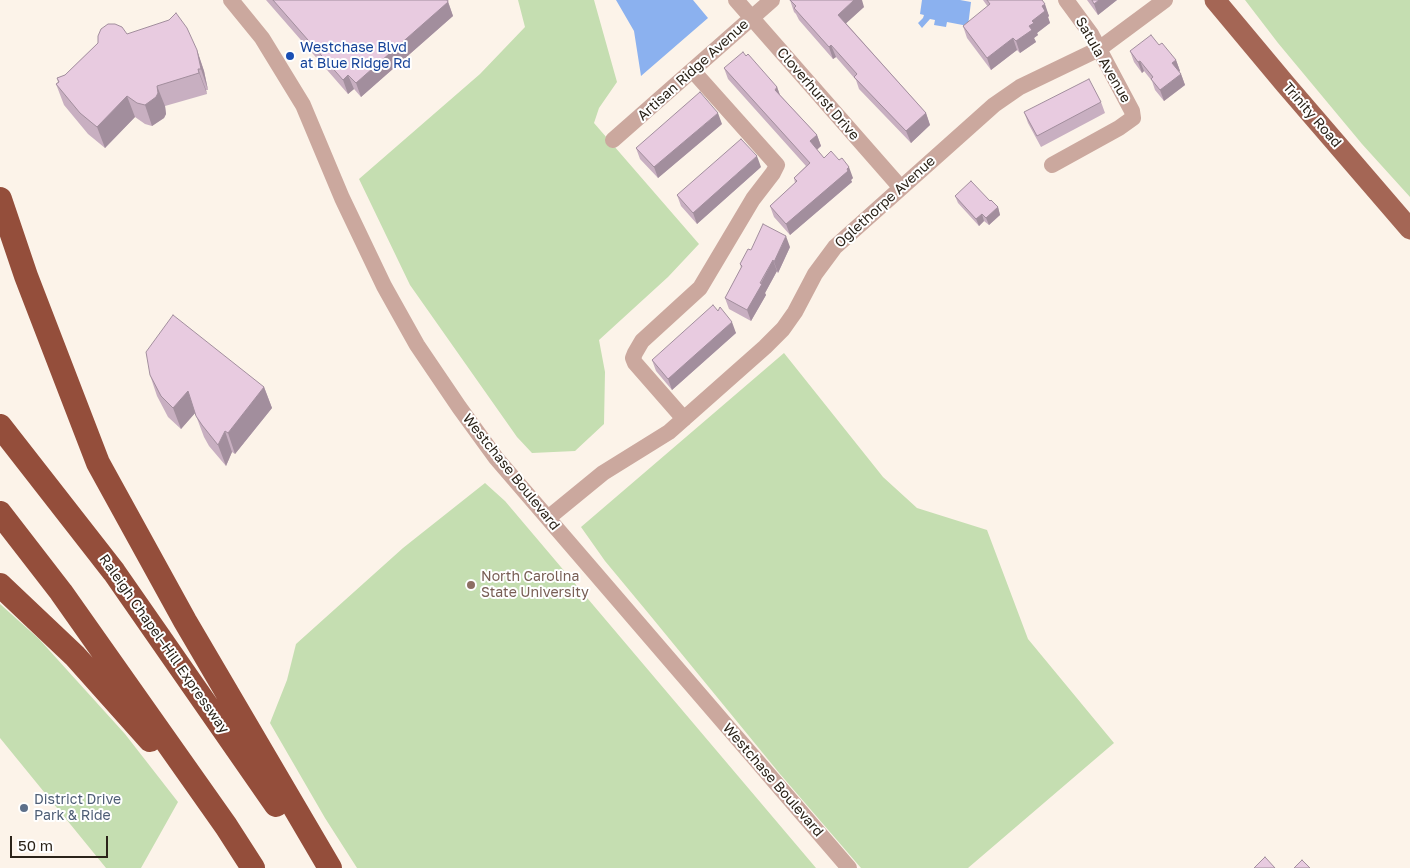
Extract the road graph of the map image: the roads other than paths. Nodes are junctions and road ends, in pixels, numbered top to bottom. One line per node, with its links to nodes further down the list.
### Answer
1 (231, 0): 18 (street, Westchase Boulevard)
2 (736, 0): 7 (street, Cloverhurst Drive)
3 (772, 0): 7 (street, Artisan Ridge Avenue)
4 (1066, 0): 8 (street, Satula Avenue)
5 (1165, 0): 8 (street, Oglethorpe Avenue)
6 (1215, 0): 14 (main road, Trinity Road)
7 (751, 18): 9 (street, Artisan Ridge Avenue); 12 (street, Cloverhurst Drive)
8 (1099, 49): 11 (street, Satula Avenue); 12 (street, Oglethorpe Avenue)
9 (693, 71): 10 (street, Artisan Ridge Avenue); 15 (street)
10 (613, 140)
11 (1052, 165)
12 (900, 188): 15 (street, Oglethorpe Avenue)
13 (0, 199): 23 (highway)
14 (1410, 229)
15 (684, 419): 18 (street, Oglethorpe Avenue)
16 (0, 426): 22 (highway, Raleigh Chapel–Hill Expressway)
17 (0, 513): 20 (highway)
18 (548, 518): 24 (street, Westchase Boulevard)
19 (0, 585): 20 (highway)
20 (226, 826): 21 (highway)
21 (254, 868)
22 (320, 868)
23 (330, 868)
24 (849, 868)

